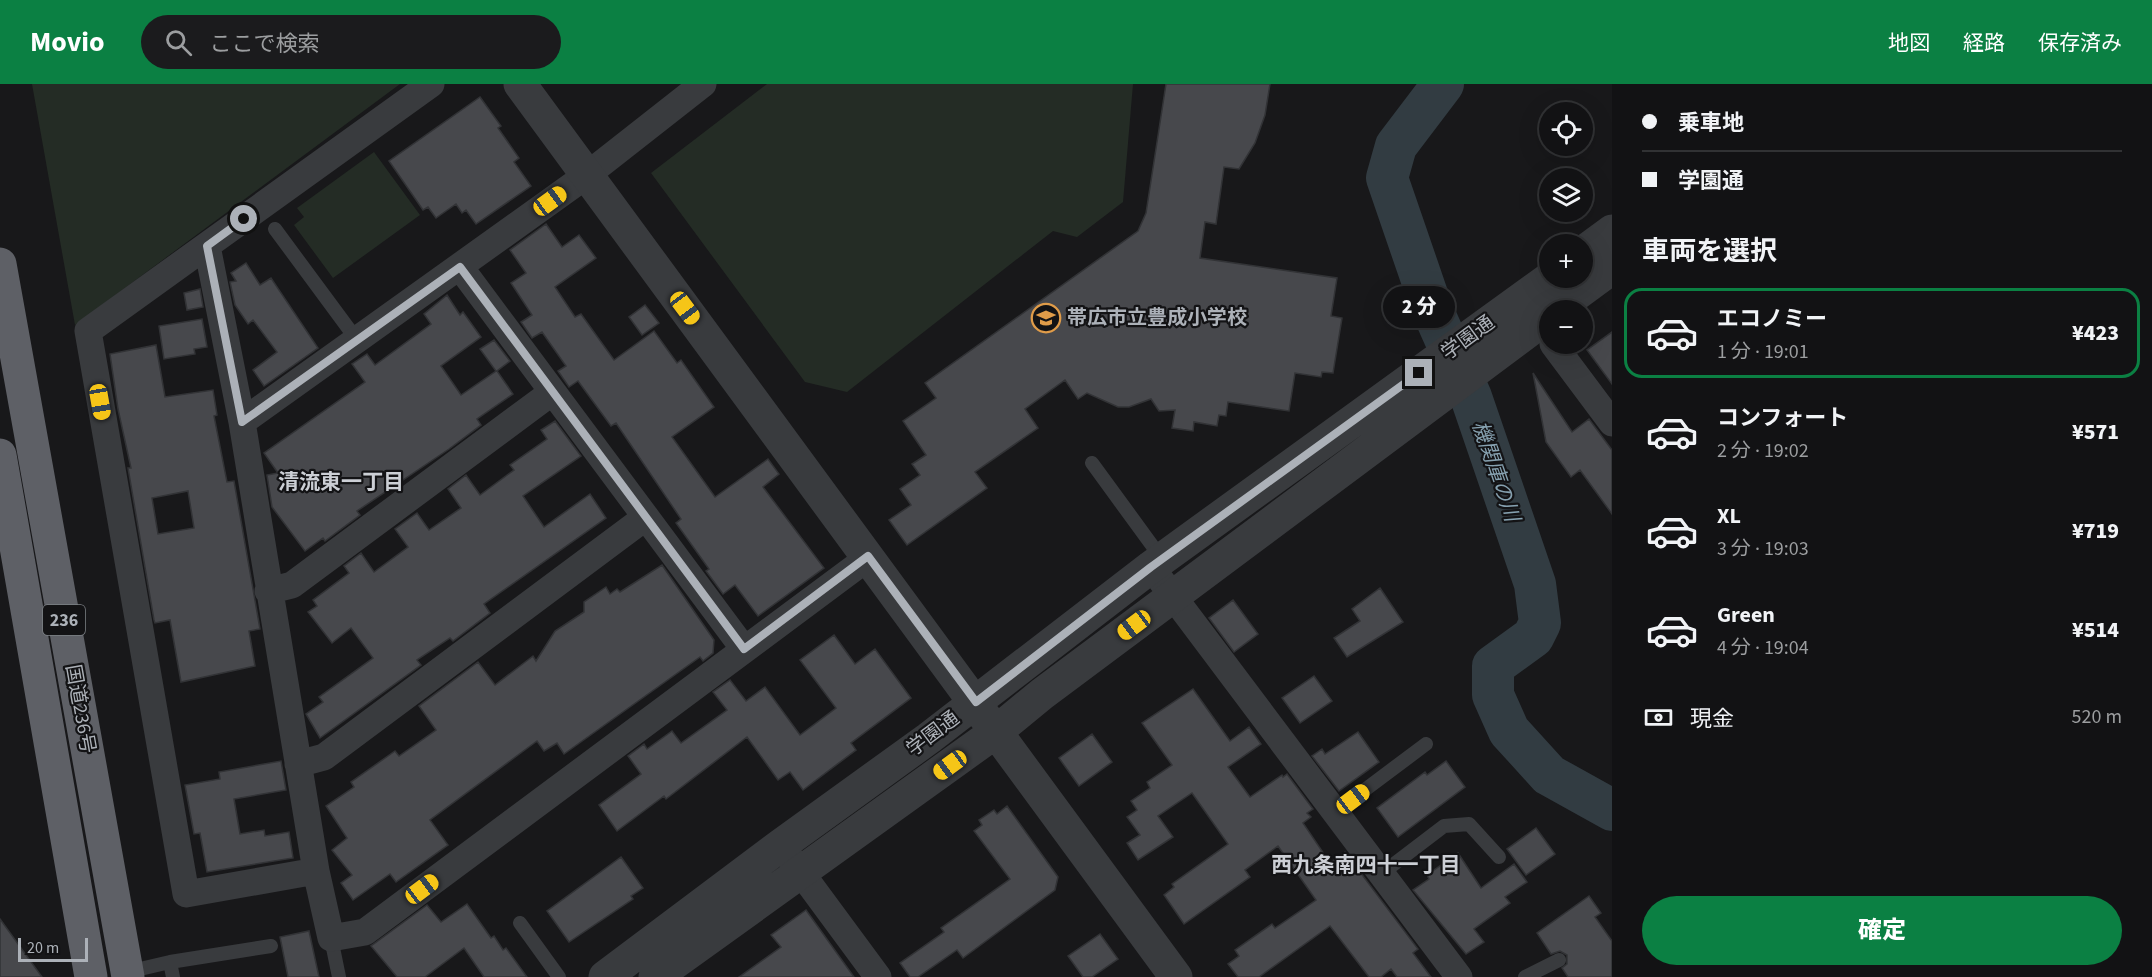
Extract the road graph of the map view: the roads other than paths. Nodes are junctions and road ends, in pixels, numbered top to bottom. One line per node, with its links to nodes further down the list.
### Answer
1 (431, 84): 8 (street)
2 (520, 84): 4 (street)
3 (703, 84): 4 (street)
4 (586, 175): 10 (street); 23 (street)
5 (275, 229): 15 (lane)
6 (1612, 231): 7 (street)
7 (1593, 245)
8 (207, 246): 18 (street); 35 (street)
9 (0, 264): 43 (highway, 国道236号 / 236)
10 (460, 267): 15 (street); 17 (street)
11 (1612, 268): 12 (street, 学園通)
12 (1572, 300)
13 (1539, 322): 24 (street, 学園通)
14 (1539, 326): 26 (street, 学園通)
15 (357, 340): 18 (street)
16 (1566, 354): 19 (street)
17 (551, 393): 22 (street); 25 (street)
18 (242, 422): 25 (street)
19 (1612, 423)
20 (0, 455): 44 (highway, 国道236号 / 236)
21 (1092, 463): 24 (lane)
22 (646, 517): 27 (street); 31 (street)
23 (868, 556): 27 (street); 28 (street)
24 (1157, 563): 26 (street); 28 (street, 学園通)
25 (268, 591): 31 (street)
26 (1171, 597): 29 (street, 学園通); 32 (street)
27 (744, 649): 39 (street)
28 (976, 702): 29 (street); 33 (street, 学園通)
29 (997, 731): 36 (street, 学園通); 51 (street)
30 (1425, 744): 32 (lane)
31 (298, 764): 35 (street)
32 (1335, 813): 37 (street)
33 (781, 845): 36 (street); 48 (street, 学園通)
34 (1499, 857): 37 (lane)
35 (316, 871): 39 (street)
36 (800, 873): 49 (street, 学園通); 50 (street)
37 (1381, 874): 52 (street)
38 (520, 923): 47 (lane)
39 (331, 938): 46 (lane)
40 (271, 946): 42 (lane)
41 (1559, 960): 53 (lane)
42 (170, 962): 43 (lane); 45 (lane)
43 (118, 975)
44 (91, 977)
45 (173, 977)
46 (339, 977)
47 (559, 977)
48 (605, 977)
49 (655, 977)
50 (878, 977)
51 (1176, 977)
52 (1459, 977)
53 (1525, 977)

